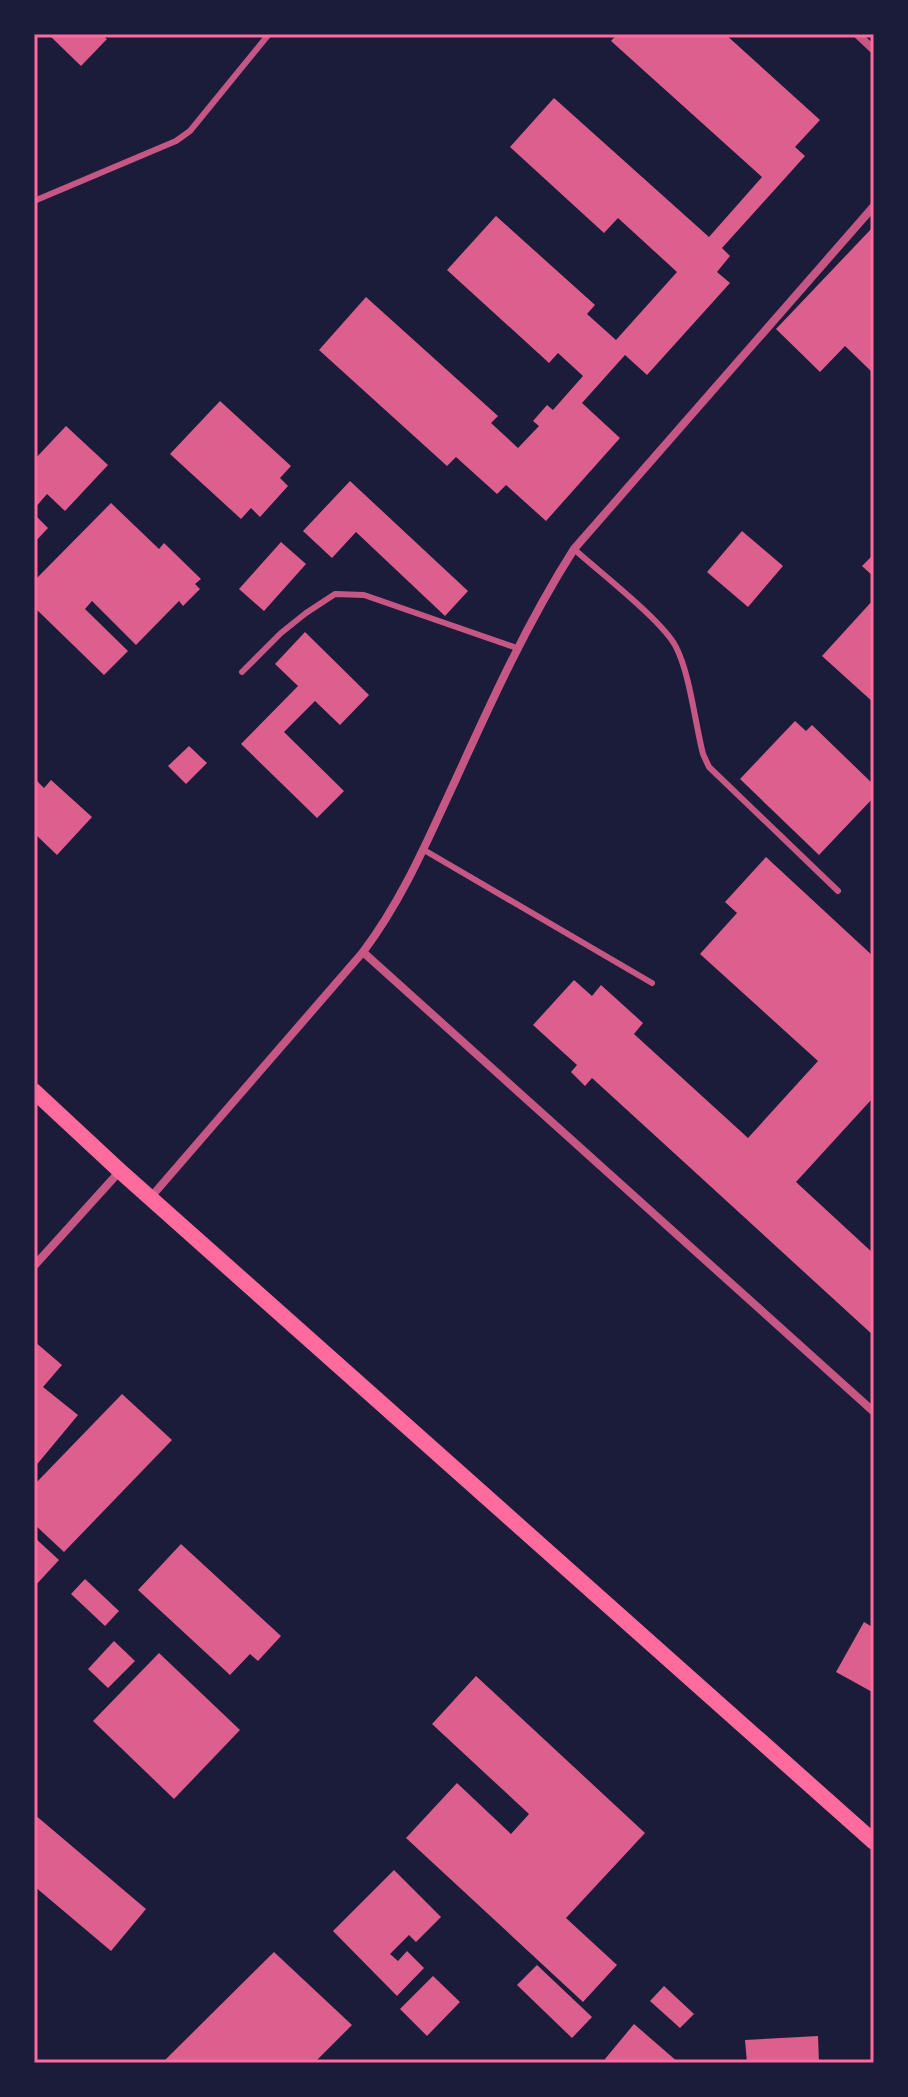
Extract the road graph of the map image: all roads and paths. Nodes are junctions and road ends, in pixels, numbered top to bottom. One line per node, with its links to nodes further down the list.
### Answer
1 (269, 34): 4 (lane)
2 (857, 34): 3 (street)
3 (874, 50)
4 (34, 201)
5 (874, 206): 6 (street)
6 (574, 549): 7 (street); 10 (lane)
7 (517, 648): 8 (lane); 9 (street)
8 (242, 672)
9 (424, 850): 11 (street); 12 (lane)
10 (838, 891)
11 (363, 952): 15 (street); 17 (street)
12 (652, 983)
13 (34, 1091): 14 (main road)
14 (120, 1171): 15 (main road); 16 (street)
15 (151, 1197): 18 (main road)
16 (34, 1266)
17 (874, 1412)
18 (874, 1842)

